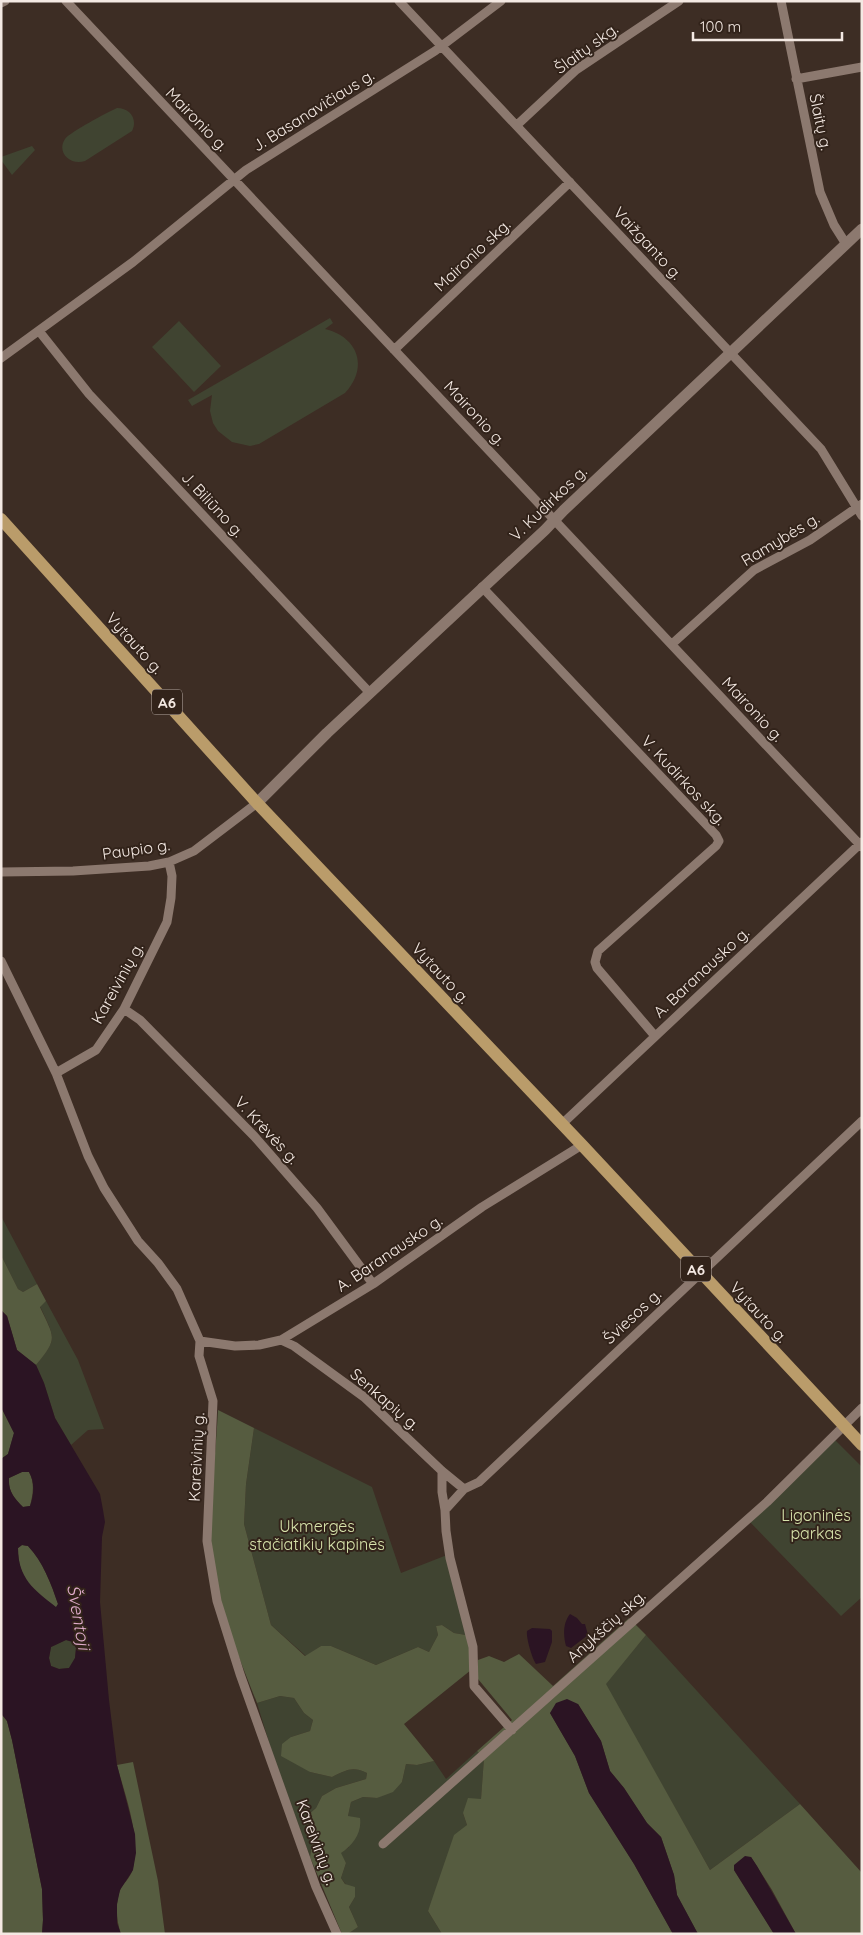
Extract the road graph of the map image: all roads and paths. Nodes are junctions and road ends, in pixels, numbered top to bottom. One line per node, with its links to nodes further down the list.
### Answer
1 (5, 1): 7 (street)
2 (66, 1): 12 (street, Maironio g.)
3 (399, 1): 8 (street, Vaižganto g.)
4 (501, 1): 8 (street, J. Basanavičiaus g.)
5 (679, 1): 11 (street, Šlaitų skg.)
6 (781, 1): 10 (street, Šlaitų g.)
7 (1, 4)
8 (442, 45): 11 (street, Vaižganto g.); 12 (street, J. Basanavičiaus g.)
9 (862, 67): 10 (street)
10 (796, 79): 15 (street, Šlaitų g.)
11 (517, 125): 13 (street, Vaižganto g.)
12 (234, 180): 16 (street, J. Basanavičiaus g.); 17 (street, Maironio g.)
13 (570, 182): 17 (street, Maironio skg.); 18 (street, Vaižganto g.)
14 (862, 229): 15 (street, V. Kudirkos g.)
15 (846, 244): 18 (street, V. Kudirkos g.)
16 (39, 331): 19 (street, J. Basanavičiaus g.); 26 (street, J. Biliūno g.)
17 (394, 350): 23 (street, Maironio g.)
18 (730, 353): 20 (street, Vaižganto g.); 23 (street, V. Kudirkos g.)
19 (1, 358)
20 (859, 506): 21 (street, Vaižganto g.); 25 (street, Ramybės g.)
21 (862, 516)
22 (1, 519): 27 (main road, Vytauto g. / A6)
23 (554, 520): 24 (street, V. Kudirkos g.); 25 (street, Maironio g.)
24 (482, 587): 26 (street, V. Kudirkos g.); 33 (street, V. Kudirkos skg.)
25 (672, 644): 28 (street, Maironio g.)
26 (370, 693): 27 (street, V. Kudirkos g.)
27 (257, 803): 29 (street, Paupio g.); 36 (main road, Vytauto g. / A6)
28 (861, 844): 33 (street, A. Baranausko g.)
29 (169, 862): 30 (street, Paupio g.); 32 (street, Kareivinių g.)
30 (1, 872)
31 (1, 961): 34 (street)
32 (124, 1009): 34 (street, Kareivinių g.); 39 (street, V. Krėvės g.)
33 (655, 1036): 36 (street, A. Baranausko g.)
34 (56, 1073): 41 (street, Kareivinių g.)
35 (862, 1121): 38 (street, Šviesos g.)
36 (562, 1124): 37 (main road, Vytauto g. / A6)
37 (582, 1145): 38 (main road, Vytauto g. / A6); 39 (street, A. Baranausko g.)
38 (700, 1272): 43 (main road, Vytauto g. / A6); 46 (street, Šviesos g.)
39 (373, 1284): 40 (street, A. Baranausko g.)
40 (281, 1340): 41 (street, A. Baranausko g.); 45 (street, Senkapių g.)
41 (200, 1341): 50 (street, Kareivinių g.)
42 (862, 1408): 43 (street, Anykščių skg.)
43 (843, 1425): 44 (main road, Vytauto g. / A6); 48 (street, Anykščių skg.)
44 (862, 1445)
45 (442, 1471): 46 (street, Senkapių g.); 47 (street)
46 (464, 1489): 47 (street, Šviesos g.)
47 (445, 1510): 48 (street)
48 (512, 1730): 49 (street, Anykščių skg.)
49 (383, 1844)
50 (337, 1934)

